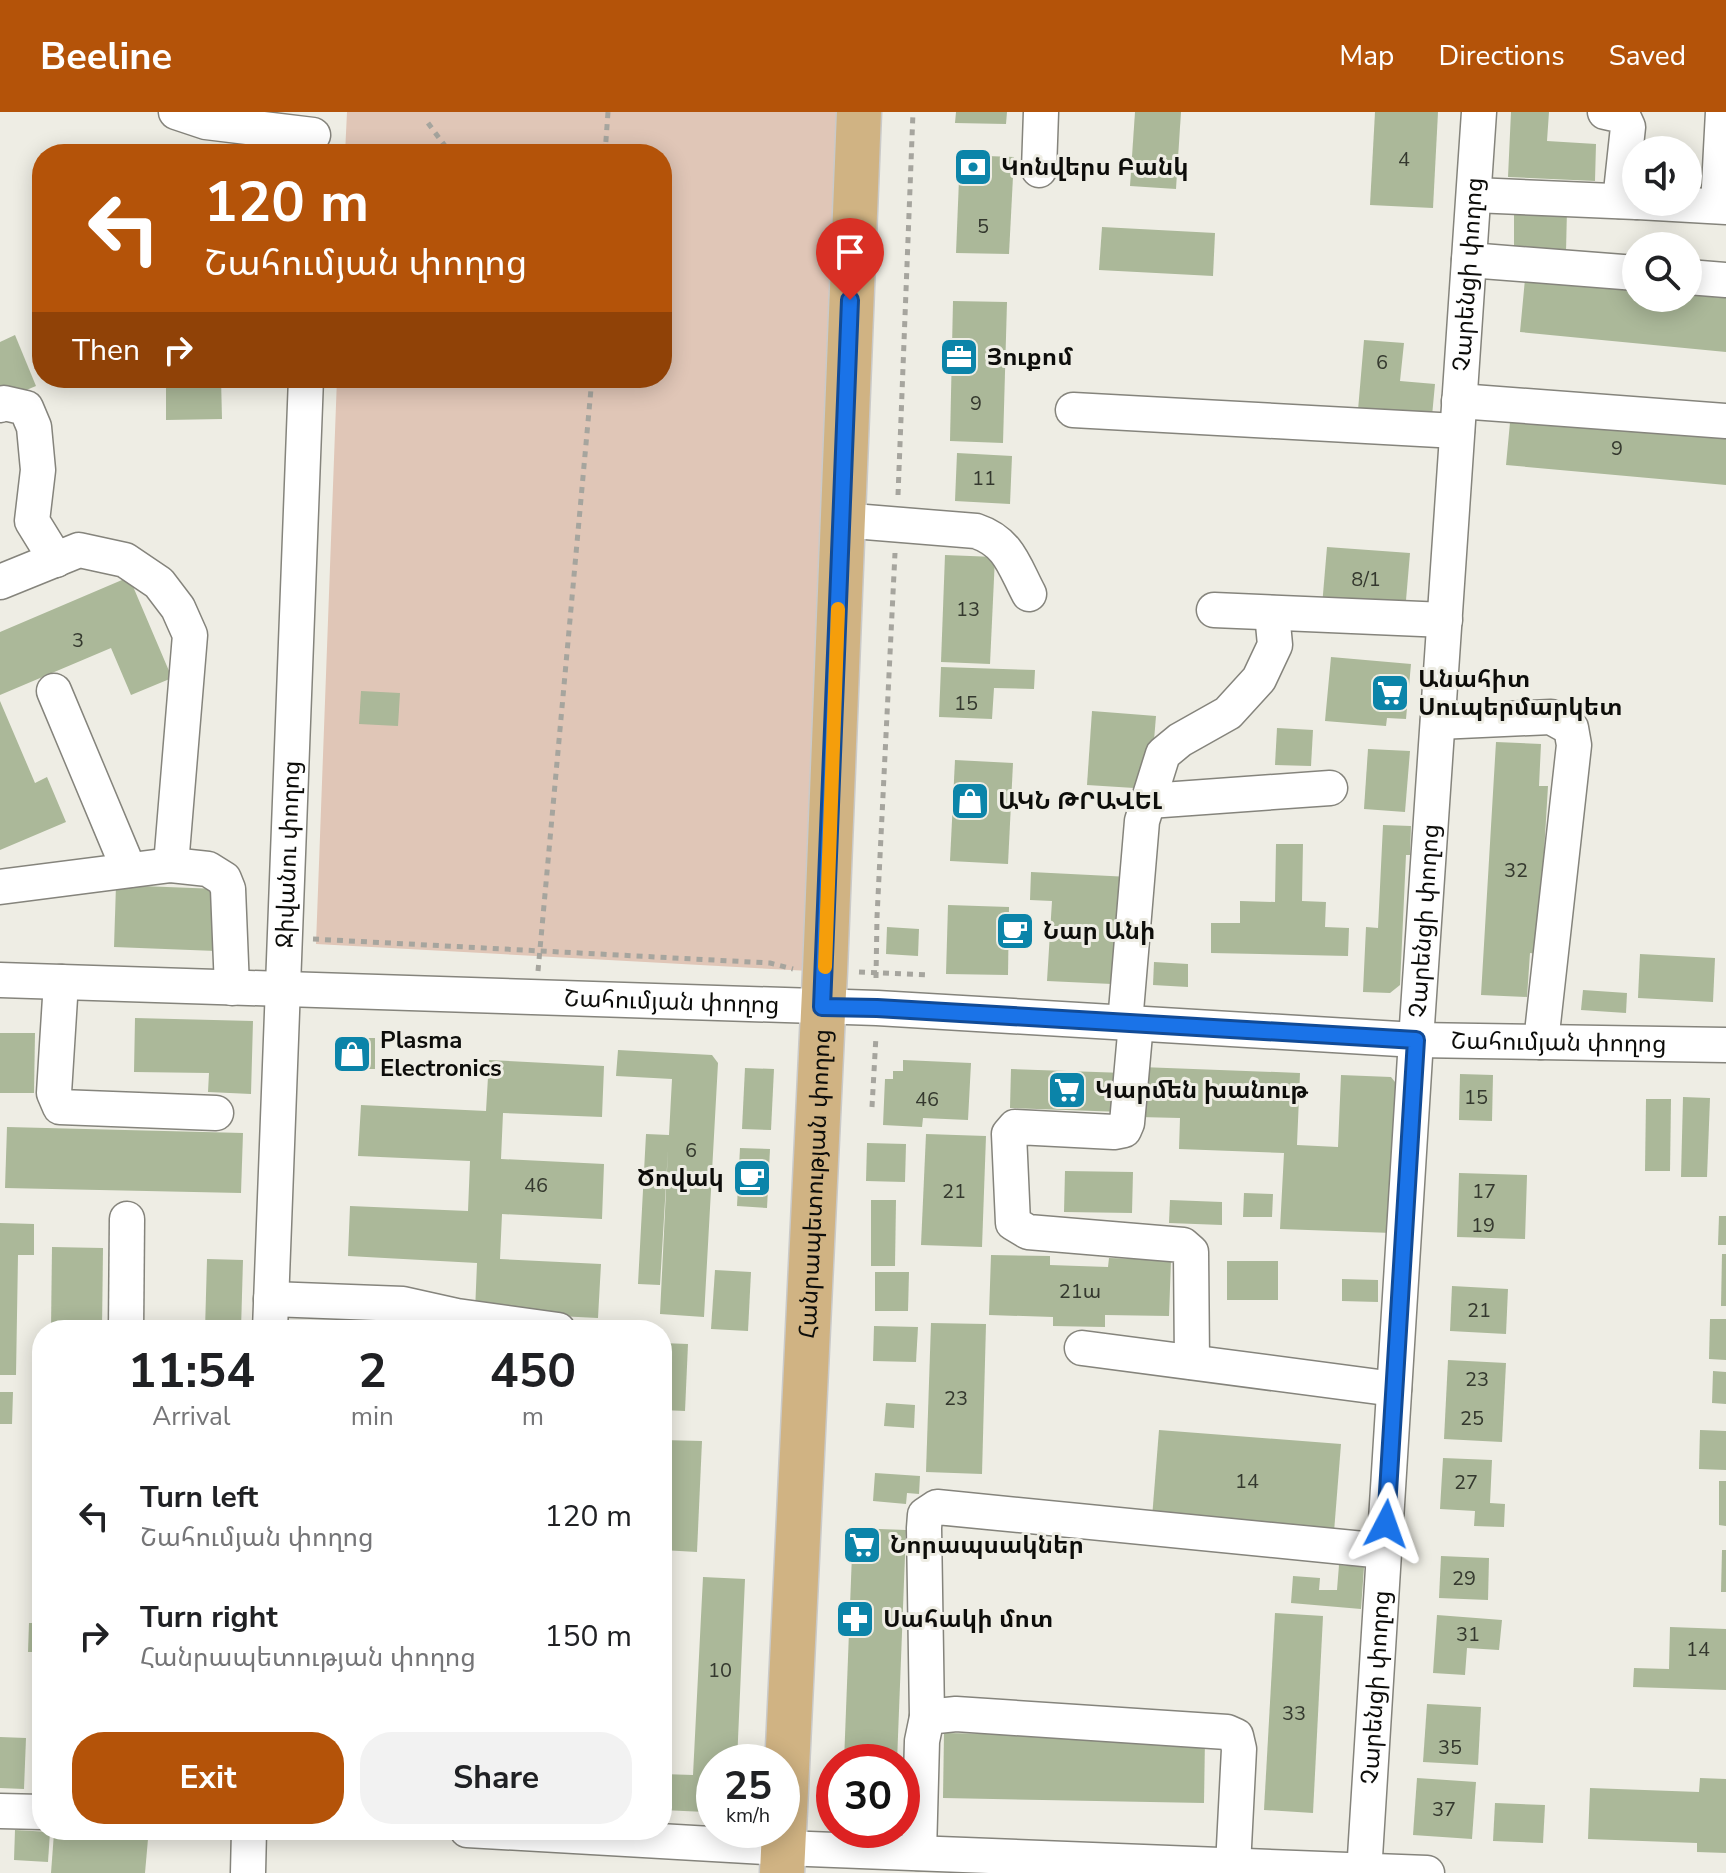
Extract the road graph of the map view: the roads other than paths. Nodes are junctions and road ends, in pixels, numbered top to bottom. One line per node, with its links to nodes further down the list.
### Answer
1 (176, 112): 7 (street)
2 (859, 112): 23 (main road, Հանրապետության փողոց)
3 (1041, 112): 9 (street)
4 (1479, 112): 10 (street, Չարենցի փողոց)
5 (1605, 112): 8 (street)
6 (1723, 112): 13 (street)
7 (313, 134)
8 (1628, 136)
9 (1039, 170)
10 (1474, 195): 11 (street); 14 (street, Չարենցի փողոց)
11 (1622, 202)
12 (1702, 205): 13 (street)
13 (1722, 206)
14 (1469, 260): 15 (street); 21 (street, Չարենցի փողոց)
15 (1622, 272)
16 (1702, 278): 17 (street)
17 (1726, 280)
18 (306, 388): 41 (street, Ջիվանու փողոց)
19 (0, 405): 24 (street)
20 (1073, 410): 21 (street)
21 (1458, 416): 22 (street); 29 (street, Չարենցի փողոց)
22 (1726, 421)
23 (841, 520): 26 (street); 40 (main road, Հանրապետության փողոց)
24 (56, 560): 25 (street); 34 (street)
25 (0, 582)
26 (1029, 594)
27 (1214, 610): 28 (street)
28 (1272, 613): 29 (street); 33 (street)
29 (1445, 620): 31 (street, Չարենցի փողոց)
30 (54, 691): 35 (street)
31 (1438, 722): 43 (street, Չարենցի փողոց); 44 (street)
32 (1330, 788): 33 (street)
33 (1149, 801): 42 (street)
34 (171, 865): 35 (street); 39 (street)
35 (129, 870): 36 (street)
36 (0, 887)
37 (0, 980): 38 (street, Շահումյան փողոց)
38 (61, 982): 39 (street, Շահումյան փողոց); 46 (street)
39 (232, 988): 41 (street, Շահումյան փողոց)
40 (823, 989): 41 (street, Շահումյան փողոց); 42 (street, Շահումյան փողոց); 61 (main road, Հանրապետության փողոց)
41 (284, 991): 48 (street, Ջիվանու փողոց)
42 (1130, 1023): 43 (street, Շահումյան փողոց); 52 (street)
43 (1416, 1040): 44 (street, Շահումյան փողոց); 53 (street, Չարենցի փողոց)
44 (1541, 1042): 45 (street, Շահումյան փողոց)
45 (1726, 1045)
46 (216, 1113)
47 (127, 1219): 49 (street)
48 (270, 1315): 50 (street)
49 (126, 1320)
50 (486, 1320)
51 (1082, 1348): 52 (street)
52 (1192, 1362): 53 (street)
53 (1394, 1389): 54 (street, Չարենցի փողոց)
54 (1384, 1551): 55 (street); 63 (street, Չարենցի փողոց)
55 (927, 1717): 60 (street); 62 (street)
56 (0, 1811): 57 (street)
57 (32, 1812)
58 (249, 1840): 64 (street)
59 (630, 1840): 61 (street)
60 (919, 1853): 61 (street); 62 (street)
61 (782, 1860)
62 (1233, 1866): 63 (street)
63 (1364, 1872): 65 (street)
64 (248, 1873)
65 (1427, 1873)

